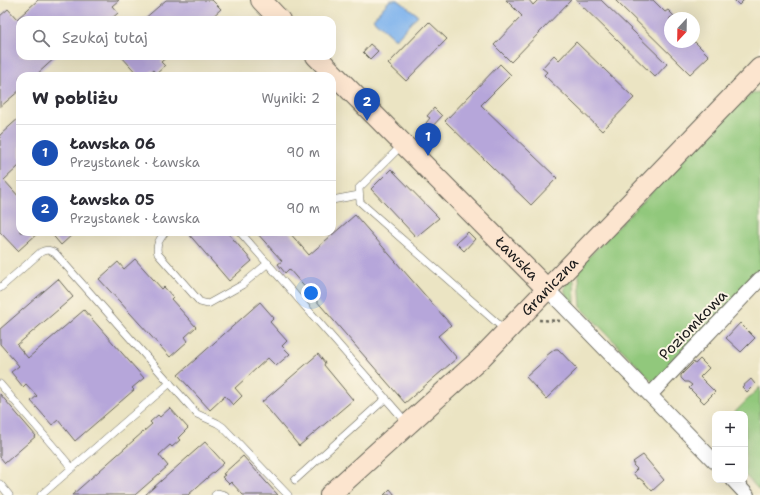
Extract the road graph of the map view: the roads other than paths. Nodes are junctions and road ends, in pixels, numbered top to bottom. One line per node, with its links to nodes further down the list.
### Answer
1 (261, 0): 2 (street)
2 (276, 16)
3 (320, 60): 5 (street, Ławska)
4 (760, 68): 15 (street, Graniczna)
5 (332, 72)
6 (336, 76): 7 (street, Ławska)
7 (403, 144): 8 (lane); 15 (street, Ławska)
8 (359, 195): 9 (lane); 16 (lane)
9 (336, 199)
10 (162, 236): 12 (lane)
11 (244, 236): 12 (lane)
12 (268, 264): 20 (lane)
13 (760, 279): 19 (street, Poziomkowa)
14 (0, 288): 17 (lane)
15 (548, 290): 16 (street, Graniczna); 19 (street, Ławska)
16 (506, 332): 21 (street, Graniczna)
17 (170, 383): 23 (lane); 31 (lane)
18 (0, 384): 23 (lane)
19 (650, 395): 22 (street, Ławska)
20 (386, 398): 21 (lane); 24 (lane)
21 (409, 424): 32 (street, Graniczna)
22 (712, 459)
23 (72, 468): 28 (lane)
24 (295, 480)
25 (736, 483): 33 (street)
26 (0, 484): 27 (lane)
27 (9, 495)
28 (41, 495)
29 (215, 495): 30 (lane)
30 (225, 495)
31 (288, 495)
32 (330, 495)
33 (748, 495)

